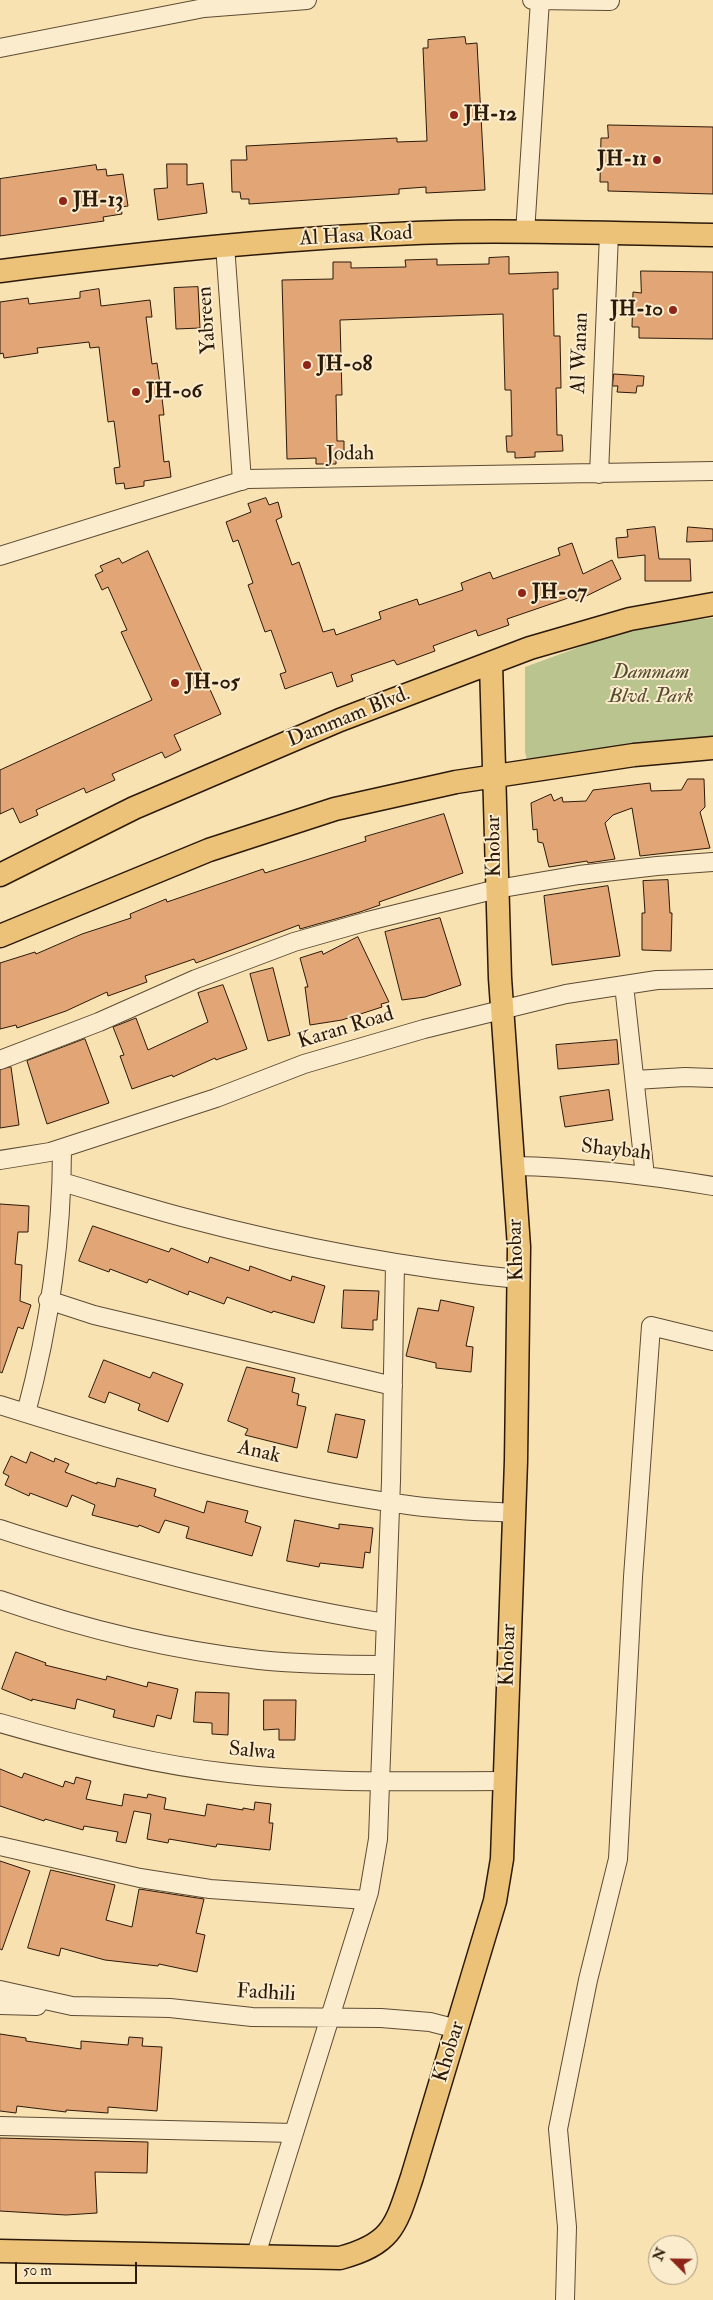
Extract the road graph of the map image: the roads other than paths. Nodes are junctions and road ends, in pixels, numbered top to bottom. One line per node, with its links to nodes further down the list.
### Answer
1 (307, 0): 5 (street)
2 (532, 0): 3 (street)
3 (540, 0): 4 (street); 6 (street)
4 (610, 1)
5 (0, 48)
6 (525, 233): 7 (main road, Al Hasa Road); 9 (main road, Al Hasa Road)
7 (608, 234): 8 (main road, Al Hasa Road); 12 (street, Al Wanan)
8 (713, 235)
9 (225, 245): 10 (main road, Al Hasa Road); 13 (street, Yabreen)
10 (0, 271)
11 (713, 471): 12 (street, Jodah)
12 (598, 474): 13 (street, Jodah)
13 (242, 481): 14 (street, Jodah)
14 (0, 556)
15 (713, 604): 16 (main road, Dammam Blvd.)
16 (491, 663): 18 (main road, Khobar); 20 (main road, Dammam Blvd.)
17 (713, 748): 18 (main road)
18 (494, 777): 21 (main road, Khobar); 22 (main road)
19 (713, 862): 21 (street)
20 (0, 875)
21 (496, 890): 25 (main road, Khobar); 26 (street)
22 (0, 936)
23 (713, 978): 24 (street, Karan Road)
24 (624, 985): 25 (street, Karan Road); 28 (street)
25 (502, 1010): 29 (street, Karan Road); 31 (main road, Khobar)
26 (0, 1060)
27 (713, 1078): 28 (street)
28 (635, 1080): 32 (street)
29 (62, 1148): 30 (street, Karan Road); 33 (street)
30 (0, 1160)
31 (513, 1166): 32 (street, Shaybah); 36 (main road, Khobar)
32 (645, 1176): 34 (street, Shaybah)
33 (62, 1182): 35 (street); 37 (street)
34 (713, 1186)
35 (395, 1264): 36 (street); 39 (street)
36 (518, 1280): 43 (main road, Khobar)
37 (48, 1300): 39 (street); 41 (street)
38 (713, 1341): 62 (street)
39 (393, 1386): 42 (street)
40 (0, 1405): 41 (street, Anak)
41 (26, 1413): 42 (street, Anak)
42 (390, 1502): 43 (street, Anak); 46 (street)
43 (514, 1513): 50 (main road, Khobar)
44 (0, 1529): 46 (street)
45 (0, 1600): 47 (street)
46 (386, 1623): 47 (street)
47 (384, 1665): 49 (street)
48 (0, 1723): 49 (street, Salwa)
49 (381, 1780): 50 (street, Salwa); 52 (street)
50 (505, 1781): 57 (main road, Khobar)
51 (0, 1846): 52 (street)
52 (366, 1900): 56 (street)
53 (0, 1990): 55 (street, Fadhili)
54 (0, 2005): 55 (street, Fadhili)
55 (72, 2006): 56 (street, Fadhili)
56 (330, 2019): 57 (street, Fadhili); 59 (street)
57 (457, 2029): 61 (main road, Khobar)
58 (0, 2126): 59 (street)
59 (294, 2133): 61 (street)
60 (0, 2251): 61 (main road, Khobar)
61 (255, 2258)
62 (565, 2300)

